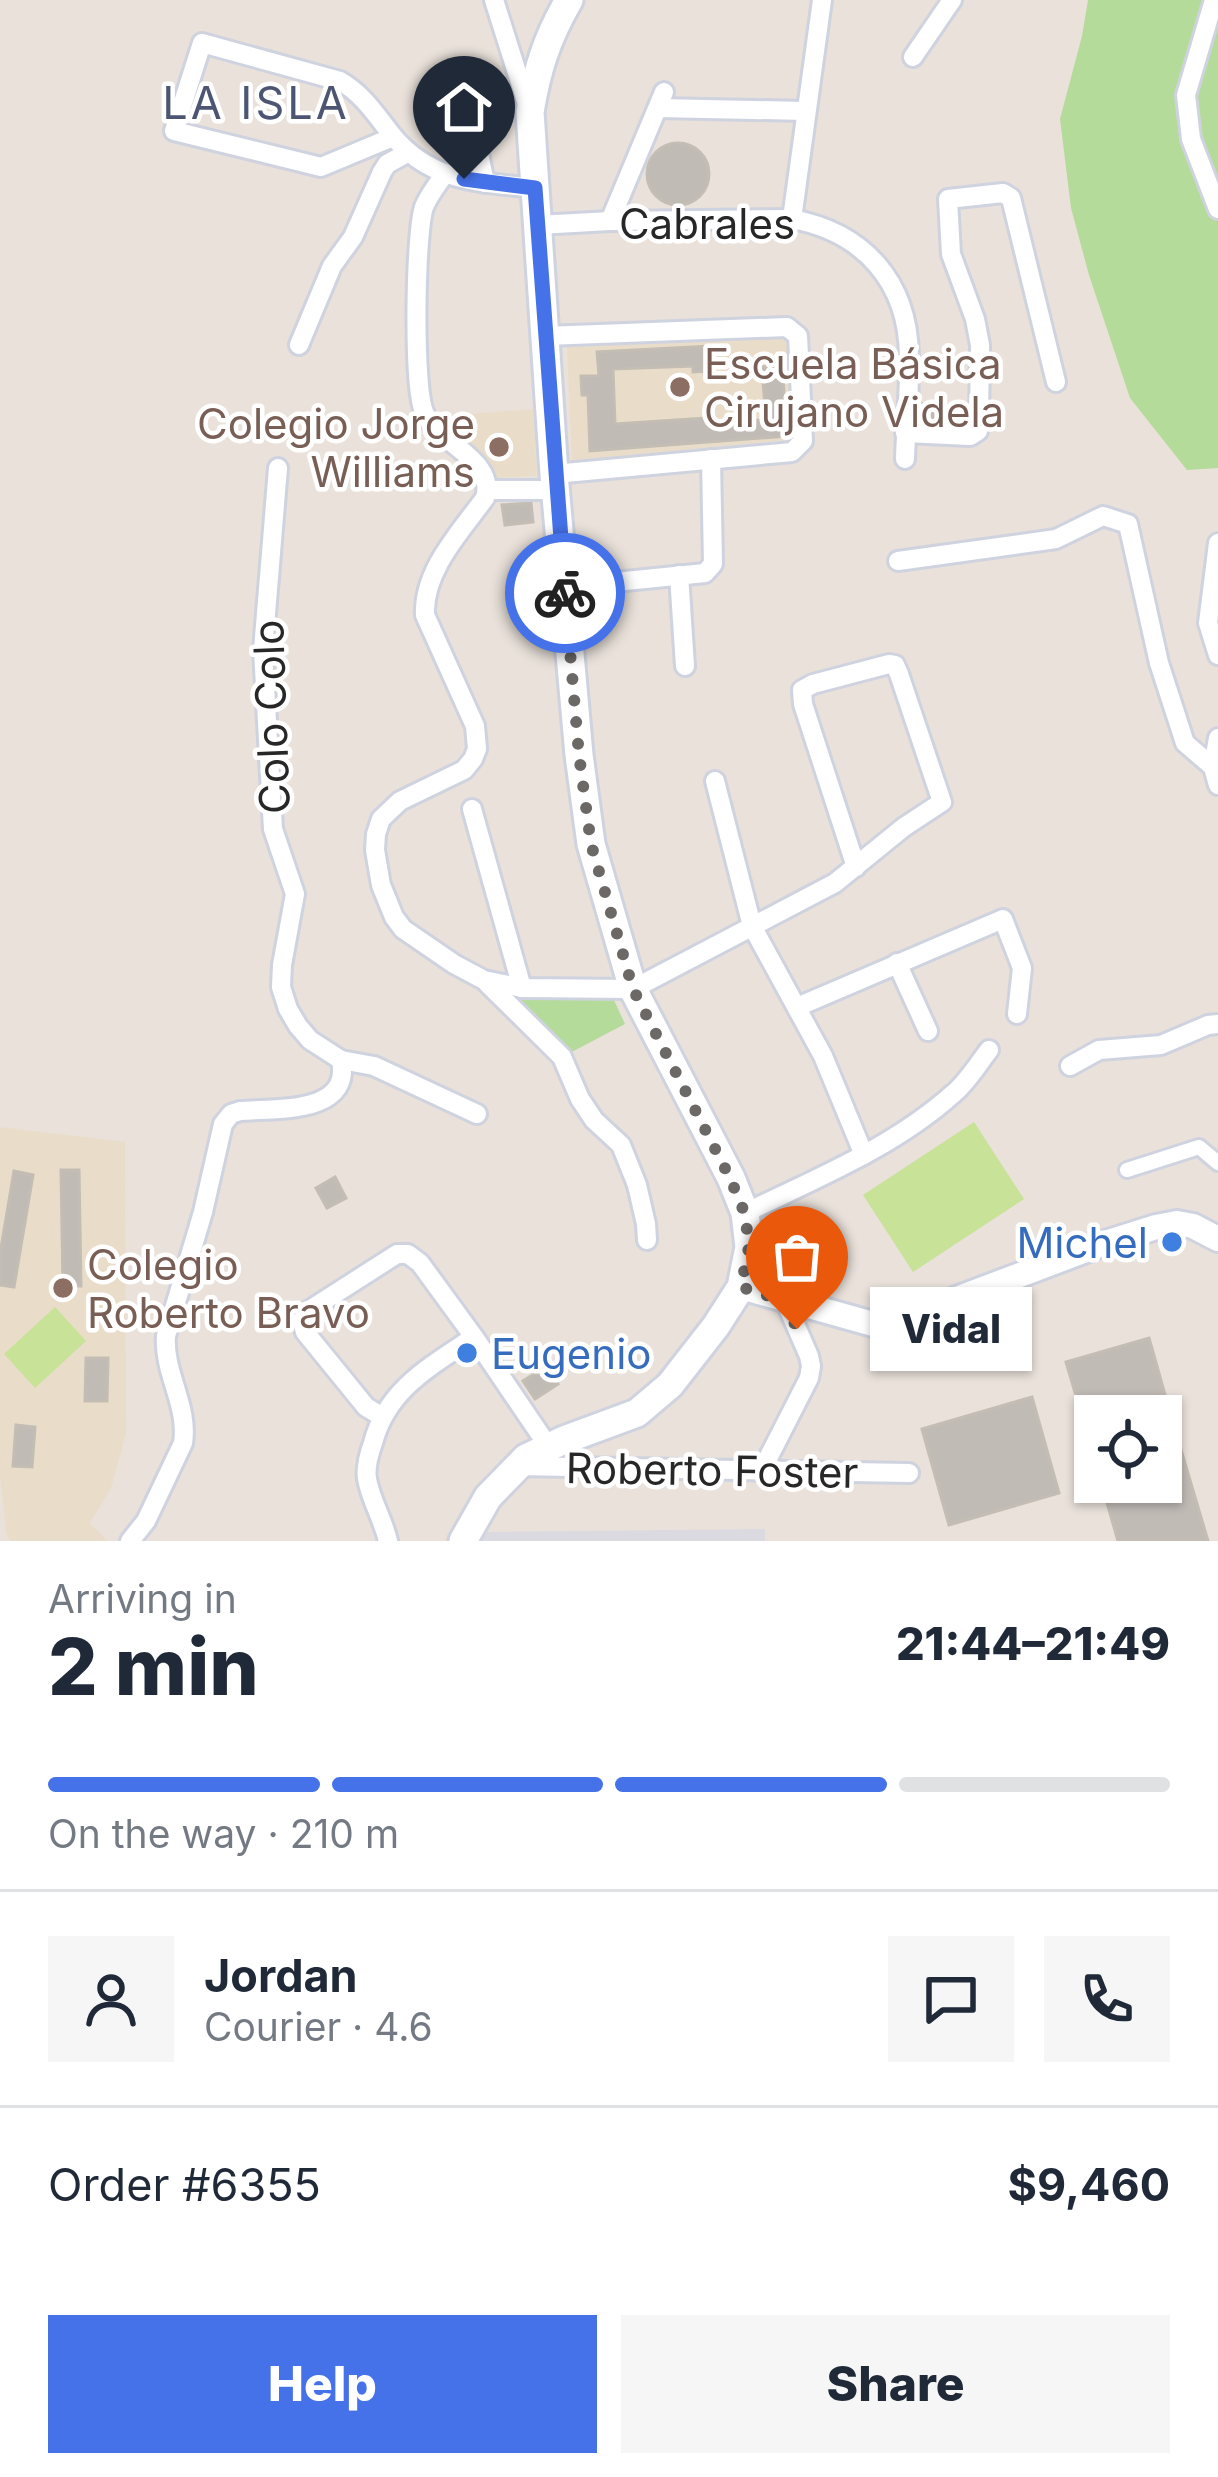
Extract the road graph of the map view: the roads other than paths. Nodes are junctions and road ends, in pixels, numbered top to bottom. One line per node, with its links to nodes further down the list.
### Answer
1 (494, 0): 9 (street)
2 (568, 0): 9 (main road)
3 (822, 0): 8 (street)
4 (952, 0): 6 (street)
5 (1214, 0): 15 (street)
6 (913, 57)
7 (454, 74): 13 (street)
8 (805, 111): 16 (street); 17 (street)
9 (530, 112): 14 (main road)
10 (393, 137): 10 (street); 11 (street)
11 (407, 153): 12 (street); 20 (street)
12 (444, 175): 13 (street); 27 (street)
13 (485, 183): 14 (street)
14 (535, 188): 18 (main road)
15 (1218, 209)
16 (791, 219): 17 (street, Cabrales); 22 (street, Cabrales)
17 (610, 221): 18 (street, Cabrales)
18 (538, 225): 19 (main road)
19 (545, 336): 23 (street); 26 (main road)
20 (299, 345)
21 (1056, 382): 22 (street)
22 (905, 433): 24 (street, Cabrales)
23 (711, 459): 26 (street); 30 (street)
24 (905, 459)
25 (278, 469): 49 (street, Colo Colo)
26 (555, 482): 27 (street); 31 (main road)
27 (488, 490): 41 (street)
28 (1218, 543): 32 (street)
29 (898, 561): 35 (street)
30 (679, 575): 31 (street); 33 (street)
31 (565, 587): 43 (main road)
32 (1218, 655)
33 (686, 666)
34 (1218, 738): 35 (street)
35 (1216, 776)
36 (715, 781): 39 (street)
37 (472, 809): 42 (street)
38 (856, 867): 38 (street); 39 (street)
39 (752, 926): 43 (street); 44 (street)
40 (897, 963): 44 (street); 45 (street); 47 (street)
41 (484, 980): 42 (street); 57 (street)
42 (522, 988): 43 (street)
43 (633, 989): 55 (main road)
44 (797, 1007): 52 (street)
45 (1017, 1014)
46 (1218, 1024): 50 (street)
47 (928, 1031)
48 (989, 1050): 52 (street)
49 (340, 1060): 51 (street); 66 (street)
50 (1070, 1066)
51 (477, 1114)
52 (864, 1155): 55 (street)
53 (1218, 1162): 54 (street)
54 (1127, 1169)
55 (745, 1214): 58 (main road)
56 (1218, 1239): 59 (street)
57 (646, 1240)
58 (741, 1287): 59 (street); 62 (main road)
59 (785, 1301): 64 (street)
60 (474, 1337): 61 (street); 61 (street); 62 (street)
61 (381, 1416): 67 (street)
62 (548, 1446): 63 (main road)
63 (516, 1466): 64 (street, Roberto Foster); 68 (main road)
64 (761, 1472): 65 (street, Roberto Foster)
65 (909, 1473)
66 (130, 1541)
67 (388, 1541)
68 (463, 1541)

